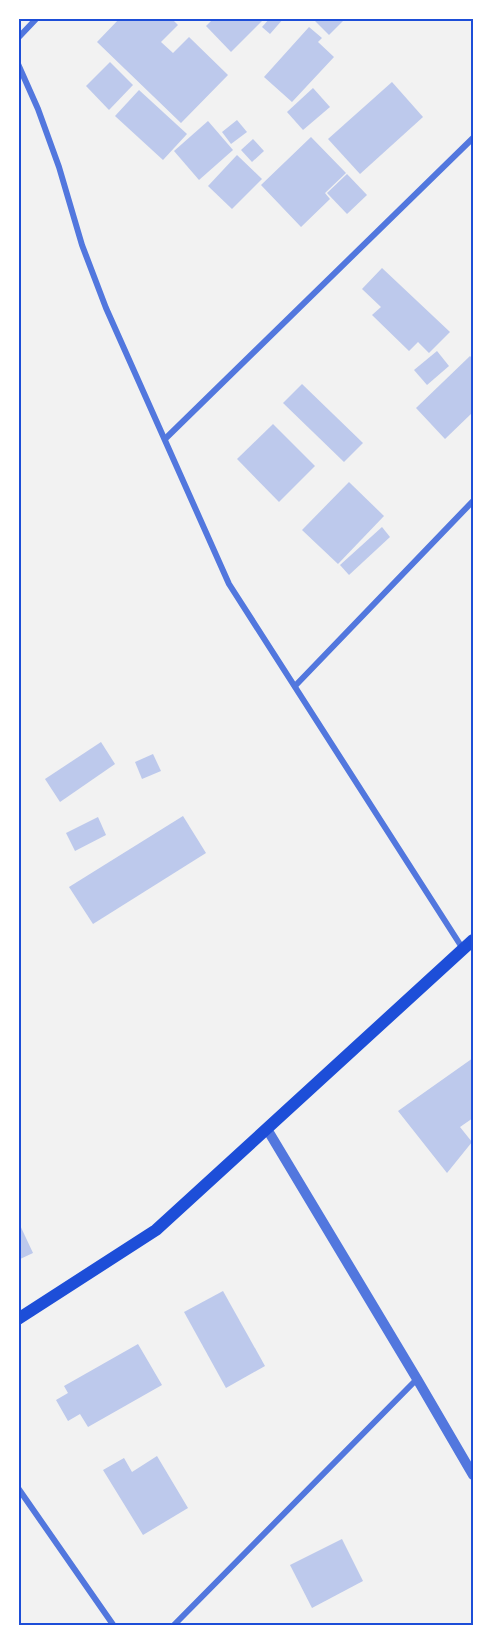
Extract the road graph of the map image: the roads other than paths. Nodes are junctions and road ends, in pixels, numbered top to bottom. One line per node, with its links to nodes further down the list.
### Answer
1 (37, 18): 2 (street)
2 (18, 38)
3 (18, 64): 5 (street)
4 (473, 138): 5 (street)
5 (165, 439): 7 (street)
6 (473, 501): 7 (street)
7 (295, 686): 9 (street)
8 (473, 940): 9 (main road)
9 (463, 950): 10 (main road)
10 (267, 1129): 11 (main road); 12 (street)
11 (18, 1318)
12 (417, 1378): 13 (street); 16 (street)
13 (473, 1475)
14 (18, 1488): 15 (street)
15 (114, 1626)
16 (173, 1626)

